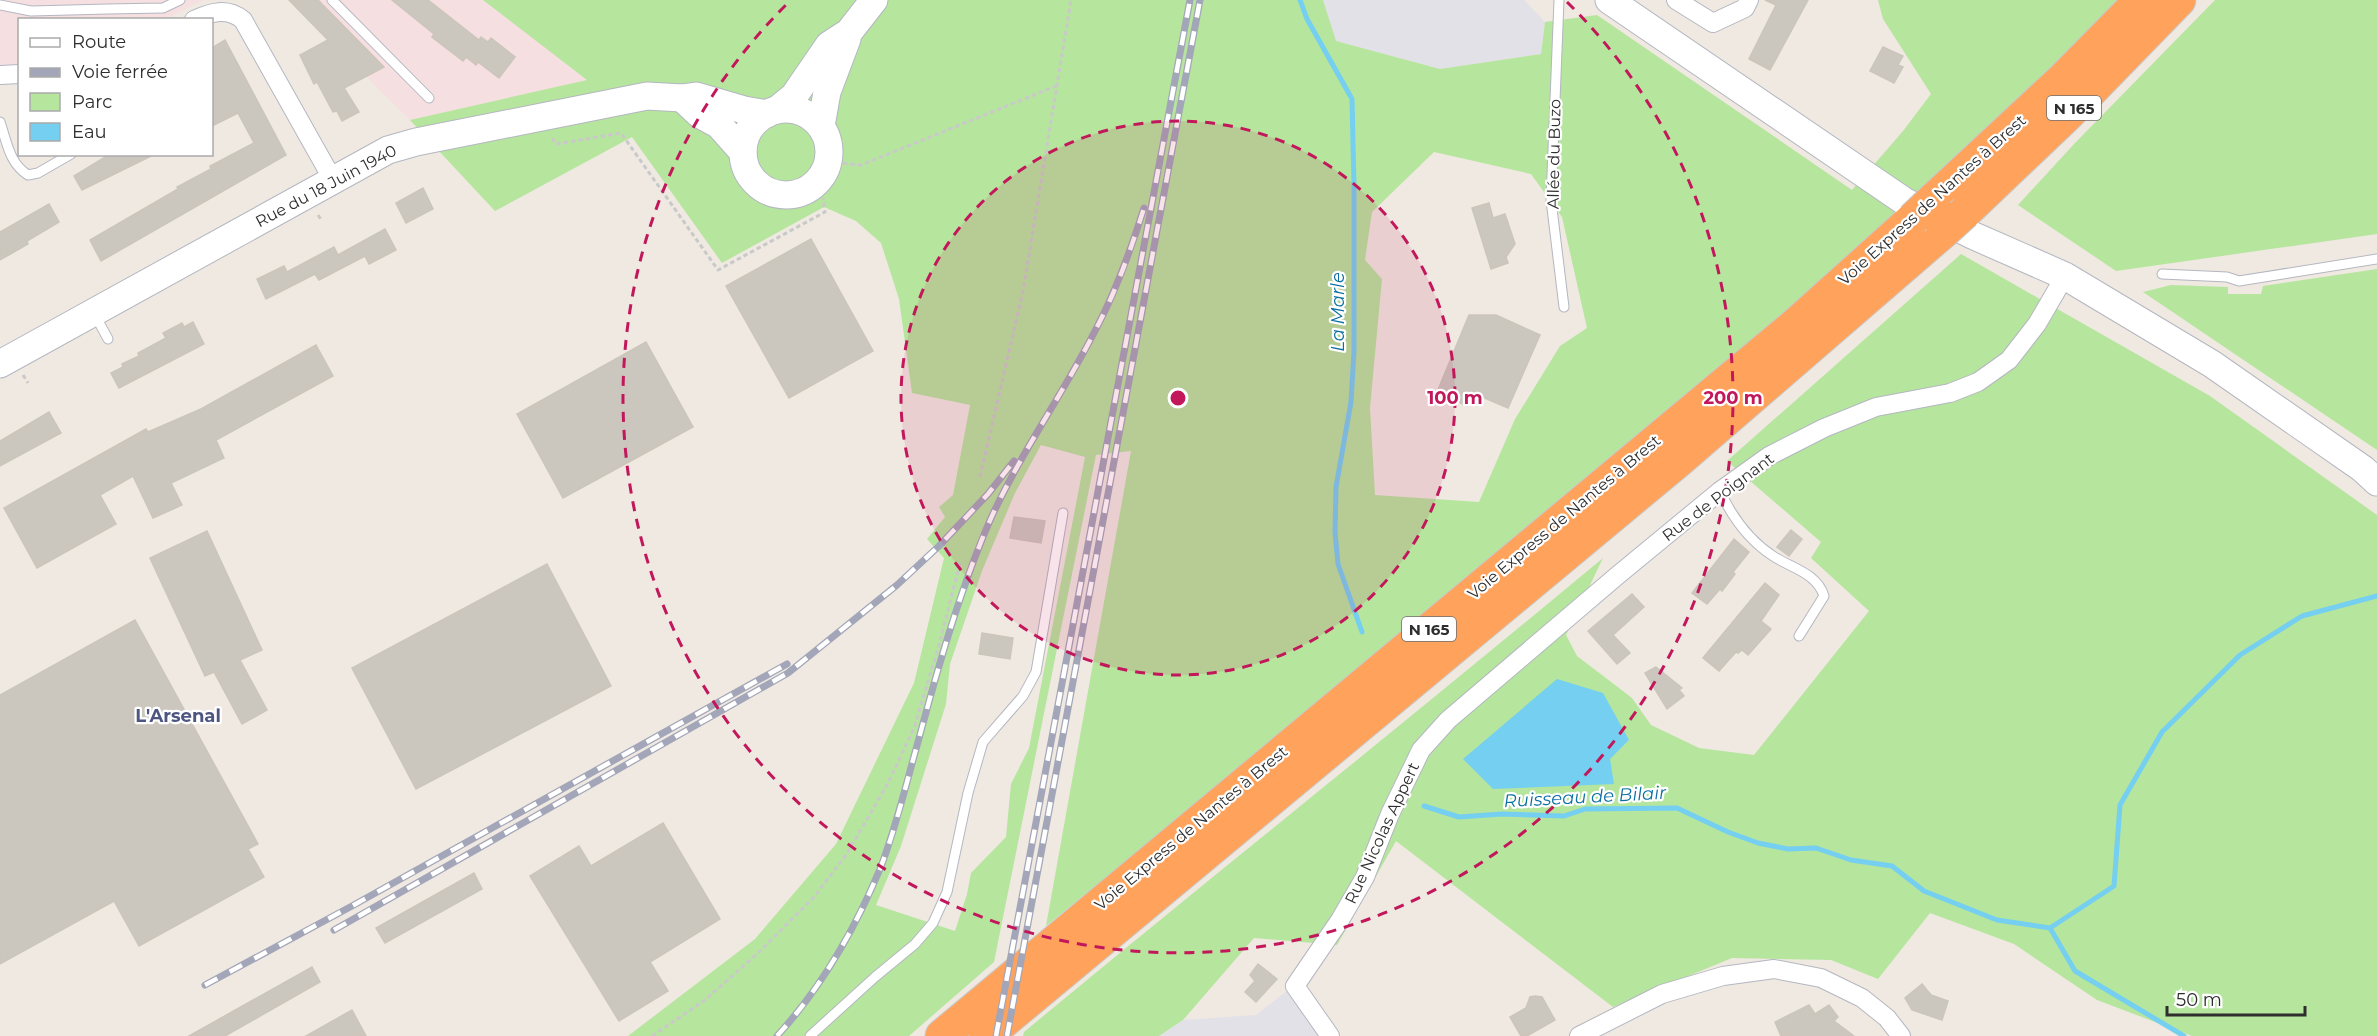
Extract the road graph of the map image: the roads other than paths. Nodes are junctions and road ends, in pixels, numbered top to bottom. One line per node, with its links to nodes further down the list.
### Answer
1 (180, 0): 10 (lane)
2 (332, 0): 16 (lane)
3 (874, 0): 13 (street)
4 (1559, 0): 27 (lane, Allée du Buzo)
5 (1609, 0): 26 (street)
6 (1676, 0): 7 (street)
7 (1749, 0)
8 (2140, 0): 37 (highway, Voie Express de Nantes à Brest / N 165)
9 (2179, 0): 38 (highway, Voie Express de Nantes à Brest / N 165)
10 (0, 5)
11 (223, 9): 12 (street); 23 (street)
12 (198, 18)
13 (849, 32): 18 (street); 20 (street)
14 (18, 74): 15 (street)
15 (0, 75)
16 (429, 98)
17 (682, 98): 18 (street, Rue du 18 Juin 1940); 21 (street); 23 (street, Rue du 18 Juin 1940)
18 (772, 112): 20 (street); 21 (street)
19 (0, 122): 22 (lane)
20 (821, 126): 21 (street)
21 (743, 152)
22 (68, 156)
23 (333, 180): 28 (street, Rue du 18 Juin 1940)
24 (2377, 259): 25 (lane)
25 (2162, 274)
26 (2065, 276): 31 (street); 32 (street, Rue de Poignant)
27 (1564, 307)
28 (94, 313): 29 (lane); 30 (street, Rue du 18 Juin 1940)
29 (108, 339)
30 (0, 364)
31 (2372, 473)
32 (1720, 491): 34 (lane); 35 (street, Rue de Poignant)
33 (1063, 513): 36 (lane)
34 (1800, 636)
35 (1421, 750): 39 (street, Rue Nicolas Appert)
36 (810, 1036)
37 (942, 1036)
38 (986, 1036)
39 (1330, 1036)
40 (1579, 1036): 41 (street)
41 (1901, 1036)

